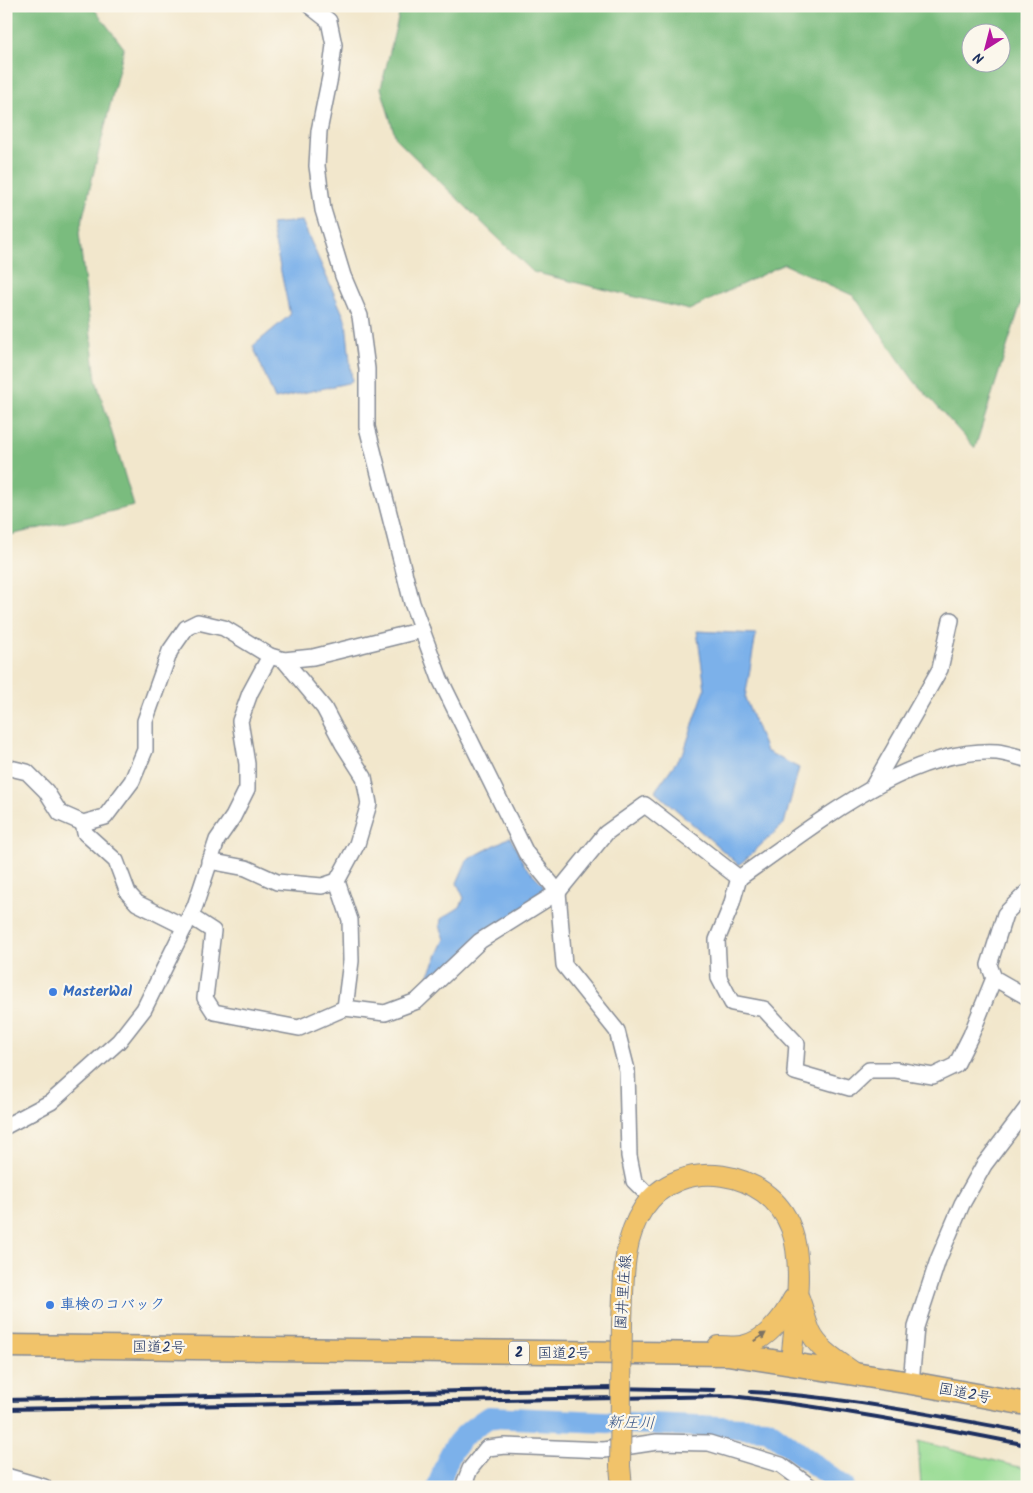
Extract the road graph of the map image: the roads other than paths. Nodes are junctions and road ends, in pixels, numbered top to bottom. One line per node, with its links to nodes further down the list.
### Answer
1 (310, 6): 3 (street)
2 (952, 620): 7 (street)
3 (422, 630): 4 (street); 12 (street)
4 (277, 658): 8 (street); 9 (street); 11 (street)
5 (1027, 759): 7 (street)
6 (6, 767): 8 (street)
7 (872, 788): 10 (street)
8 (83, 823): 14 (street)
9 (209, 860): 11 (street); 14 (street)
10 (739, 878): 12 (street); 15 (street)
11 (337, 881): 17 (street)
12 (558, 892): 17 (street); 20 (street)
13 (1027, 892): 15 (street)
14 (187, 922): 17 (street); 19 (street)
15 (994, 978): 16 (street)
16 (1027, 997)
17 (344, 1008)
18 (1027, 1108): 26 (street)
19 (6, 1126)
20 (651, 1198): 21 (main road, 園井里庄線); 31 (main road, 園井里庄線, bridge)
21 (796, 1291): 23 (main road, one-way to 21); 24 (main road, 園井里庄線); 25 (main road)
22 (6, 1346): 23 (highway, 国道2号 / 2)
23 (628, 1353): 24 (highway, 国道2号 / 2)
24 (791, 1363): 25 (highway, 国道2号 / 2)
25 (856, 1374): 26 (highway, 国道2号 / 2)
26 (912, 1383): 27 (highway, 国道2号 / 2)
27 (1027, 1404)
28 (6, 1476): 29 (street)
29 (44, 1487)
30 (463, 1487): 32 (street)
31 (622, 1487)
32 (811, 1487)

